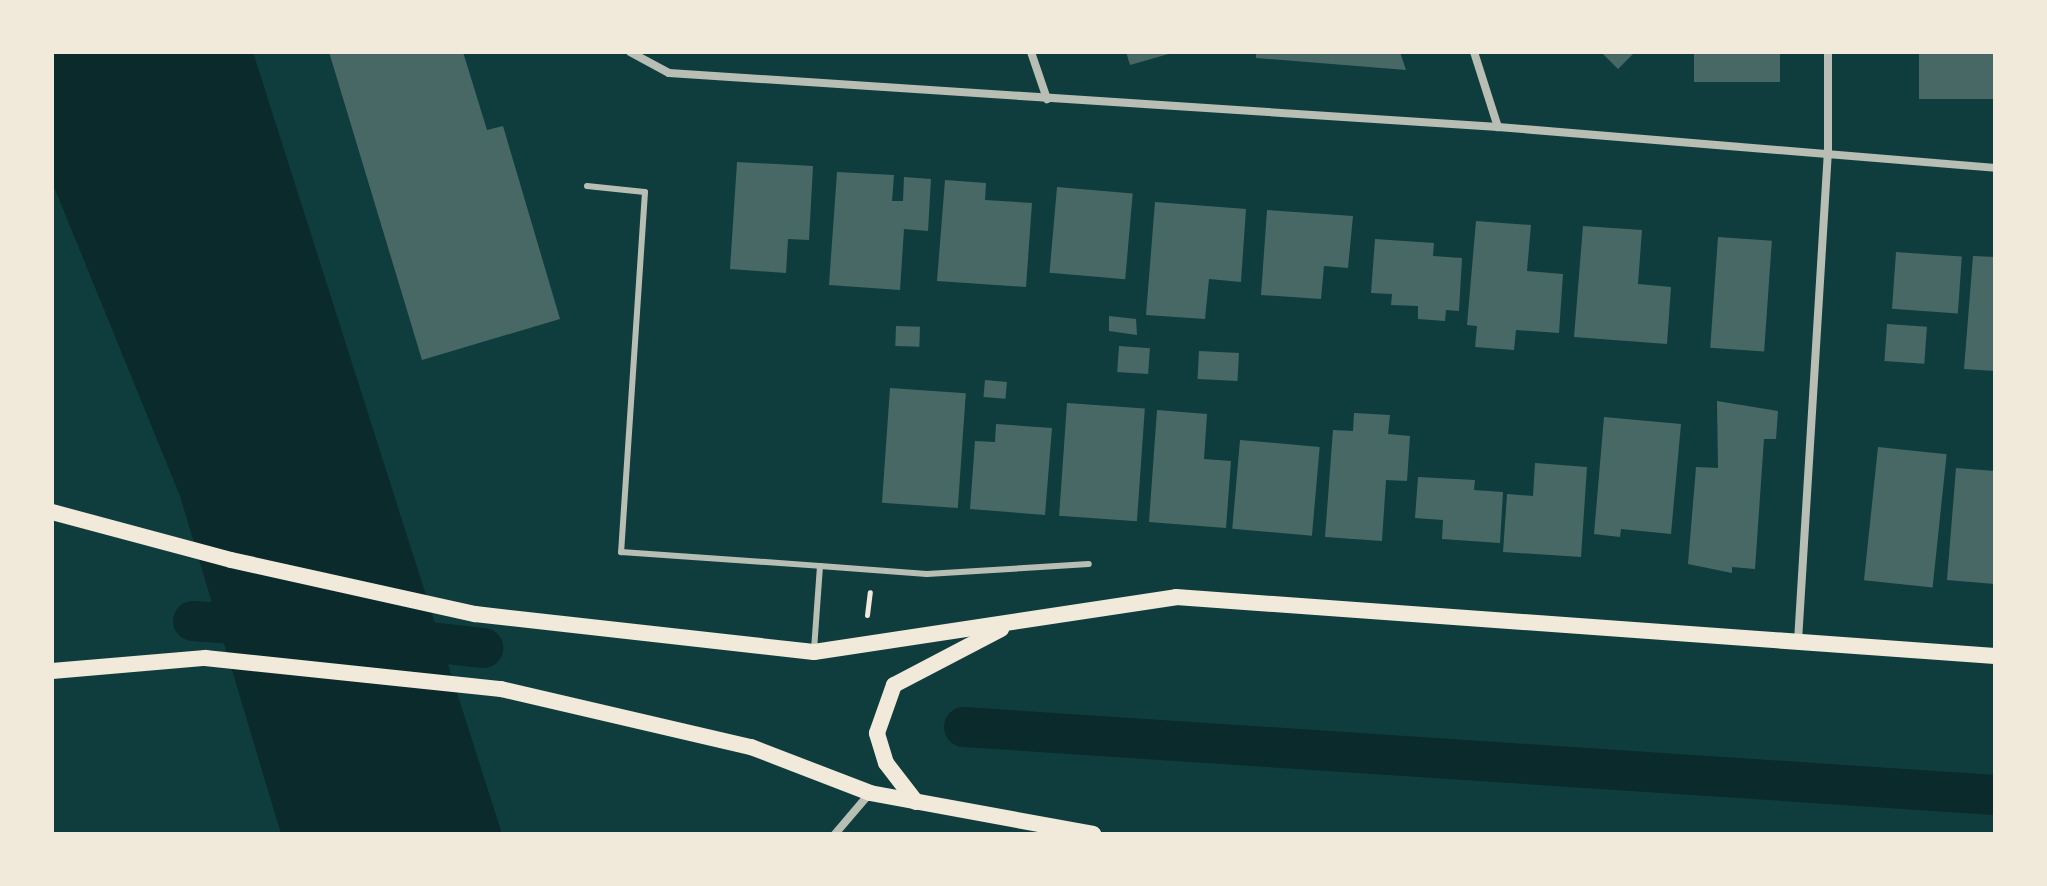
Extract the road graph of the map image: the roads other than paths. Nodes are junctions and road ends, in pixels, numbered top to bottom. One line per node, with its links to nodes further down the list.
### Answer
1 (630, 52): 5 (street)
2 (1031, 52): 5 (street)
3 (1474, 52): 6 (street)
4 (1828, 52): 7 (street)
5 (1047, 99): 6 (street)
6 (1498, 127): 7 (street)
7 (1828, 154): 8 (street); 14 (street)
8 (1995, 168)
9 (587, 186): 12 (lane)
10 (52, 512): 15 (main road)
11 (1089, 564): 12 (lane)
12 (820, 566): 15 (lane)
13 (1017, 621): 14 (main road); 15 (main road); 19 (main road)
14 (1798, 641): 16 (main road)
15 (814, 652)
16 (1995, 656)
17 (52, 671): 18 (main road)
18 (870, 793): 19 (main road); 20 (street)
19 (916, 802): 21 (main road)
20 (835, 834)
21 (1093, 834)

